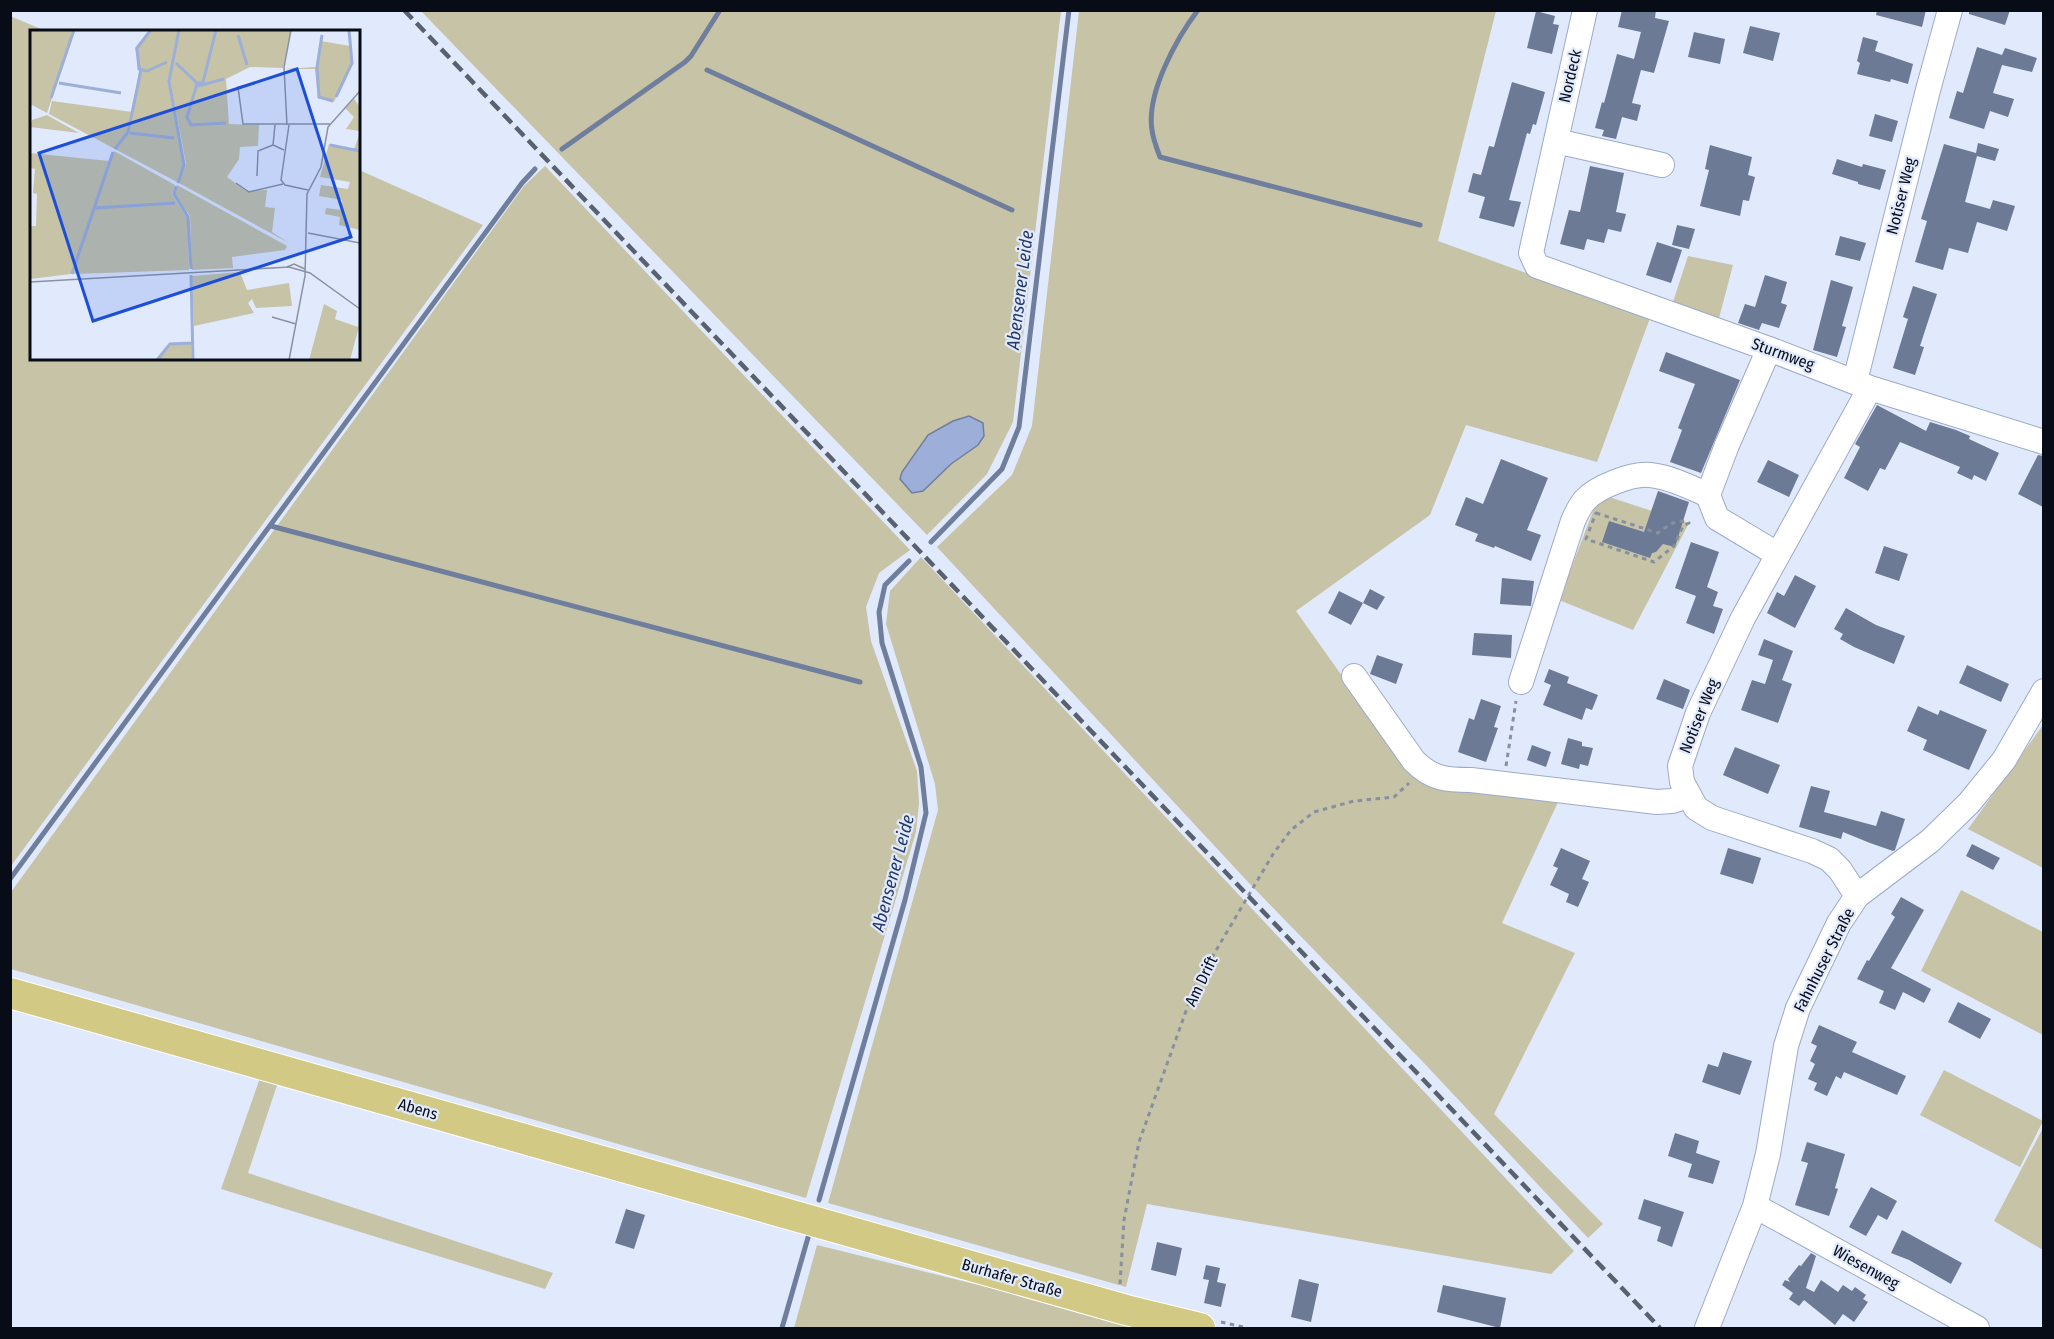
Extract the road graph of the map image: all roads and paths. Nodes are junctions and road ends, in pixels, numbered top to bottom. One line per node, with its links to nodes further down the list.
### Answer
1 (1585, 10): 3 (street, Nordeck)
2 (1950, 10): 7 (street, Notiser Weg)
3 (1556, 141): 4 (street); 5 (street, Nordeck)
4 (1662, 165)
5 (1531, 253): 6 (street, Sturmweg)
6 (1769, 349): 7 (street, Sturmweg); 9 (street)
7 (1863, 385): 8 (street, Sturmweg); 11 (street, Notiser Weg)
8 (2043, 442)
9 (1708, 495): 11 (street); 13 (street)
10 (1596, 513): 10 (path)
11 (1777, 554): 17 (street, Notiser Weg)
12 (1354, 676): 15 (street)
13 (1521, 682): 16 (path)
14 (2043, 691): 18 (street, Fahnhuser Straße)
15 (1426, 773): 16 (street); 22 (path, Am Drift)
16 (1503, 784): 17 (street)
17 (1688, 796): 18 (street)
18 (1857, 896): 20 (street, Fahnhuser Straße)
19 (10, 993): 21 (main road, Abens)
20 (1755, 1206): 24 (street, Fahnhuser Straße); 25 (street, Wiesenweg)
21 (825, 1225): 23 (main road, Burhafer Straße)
22 (1119, 1294)
23 (1200, 1329)
24 (1707, 1329)
25 (1977, 1329)

